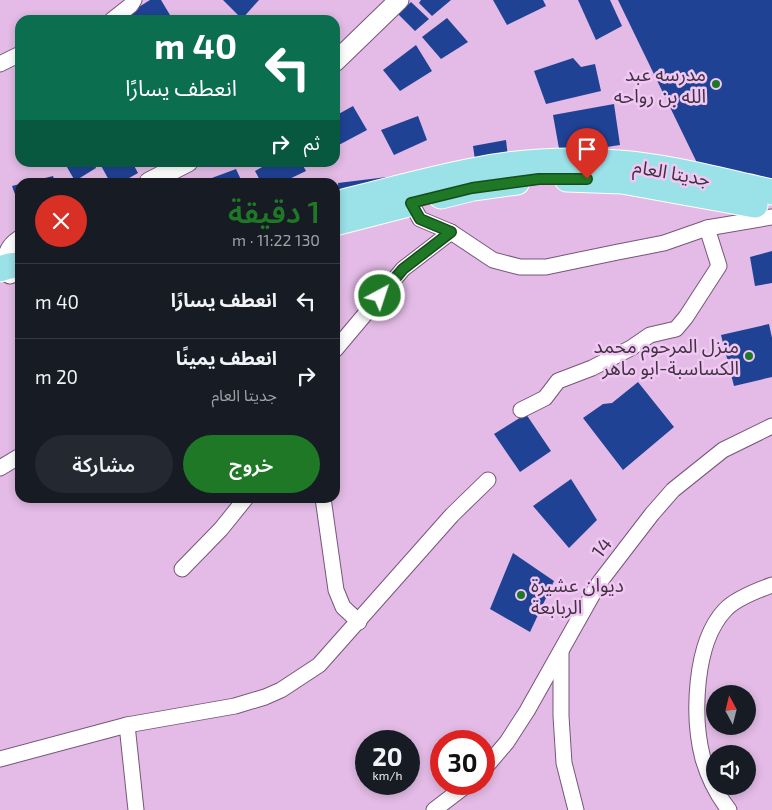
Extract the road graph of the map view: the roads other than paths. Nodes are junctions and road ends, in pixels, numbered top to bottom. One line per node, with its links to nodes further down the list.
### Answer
1 (134, 0): 3 (street)
2 (399, 0): 5 (street)
3 (118, 15)
4 (15, 56): 6 (street)
5 (340, 57)
6 (0, 64)
7 (178, 167): 8 (street)
8 (157, 178)
9 (772, 192): 10 (main road, جديتا العام)
10 (408, 195): 11 (main road, جديتا العام); 12 (main road, جديتا العام); 14 (main road, جديتا العام); 16 (street)
11 (340, 203)
12 (772, 208)
13 (772, 217): 15 (street)
14 (340, 221)
15 (707, 228): 16 (street); 20 (street)
16 (451, 232): 19 (street)
17 (15, 244): 18 (street)
18 (10, 270)
19 (340, 344)
20 (521, 410)
21 (772, 426): 30 (street, 14)
22 (15, 459): 23 (street)
23 (0, 468)
24 (488, 480): 29 (street)
25 (242, 503): 27 (street)
26 (324, 503): 29 (street)
27 (182, 569)
28 (772, 585): 38 (street)
29 (359, 622): 31 (street)
30 (561, 651): 32 (street); 37 (street, 14)
31 (126, 725): 33 (street); 35 (street)
32 (495, 755)
33 (0, 759)
34 (454, 795): 36 (street)
35 (136, 810)
36 (434, 810)
37 (576, 810)
38 (728, 810)

